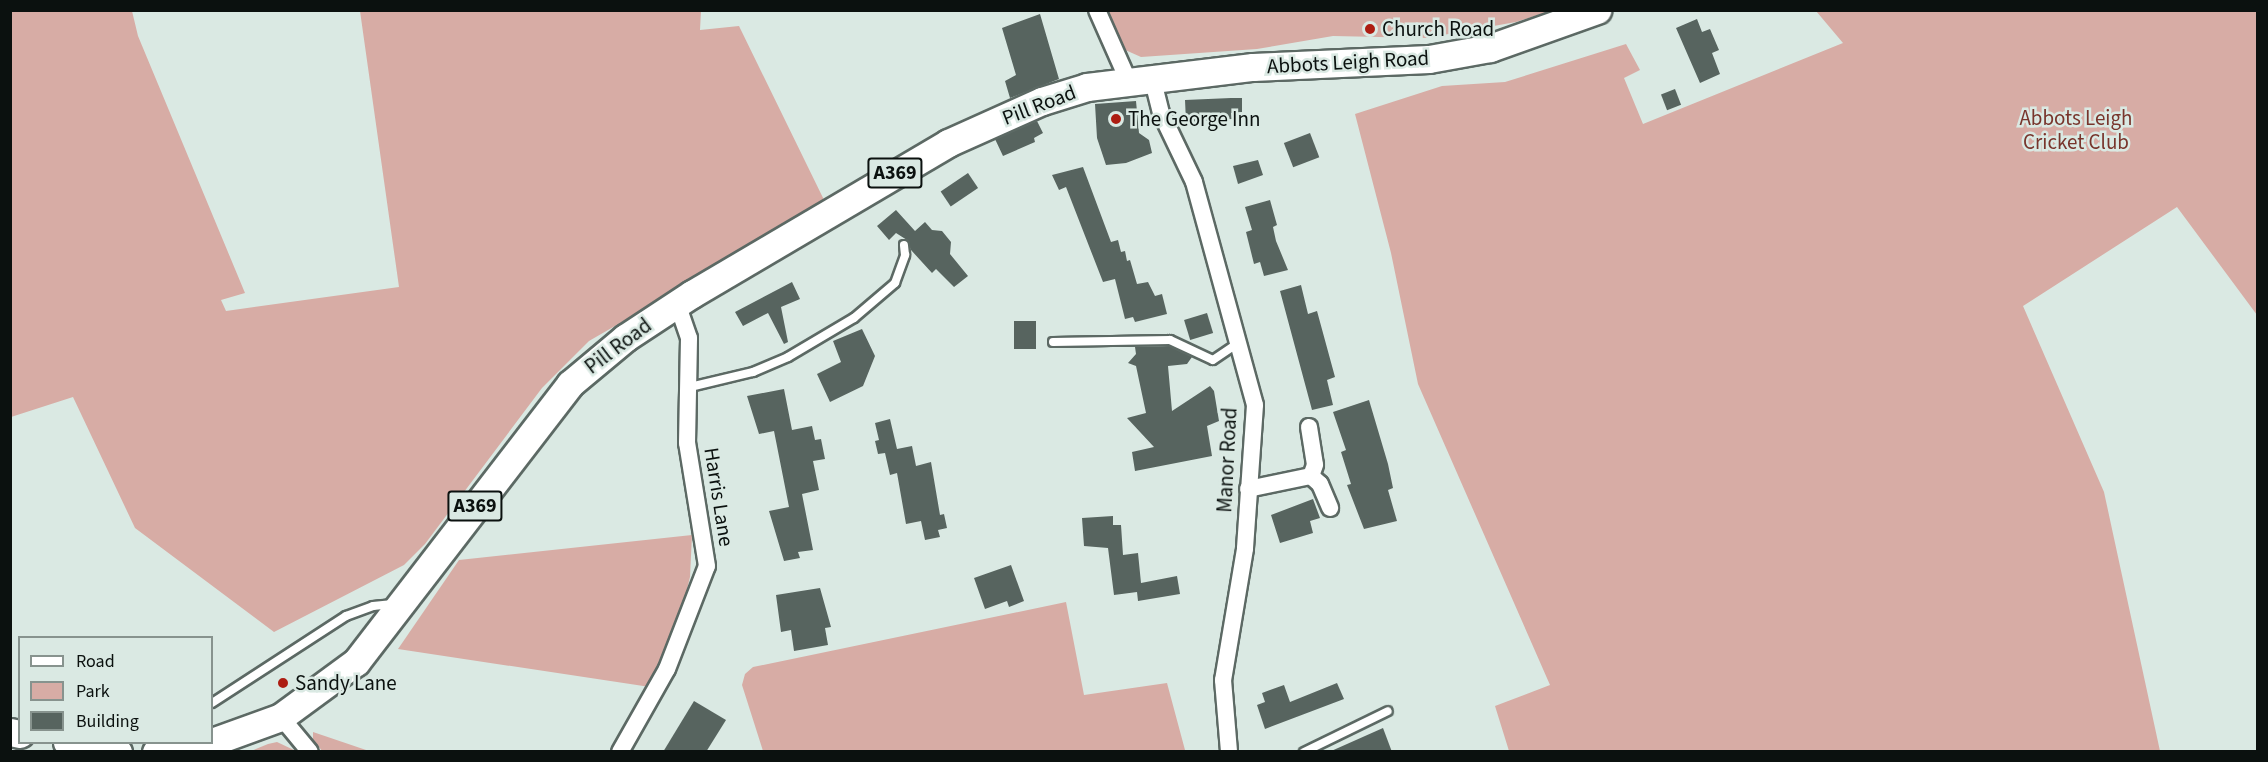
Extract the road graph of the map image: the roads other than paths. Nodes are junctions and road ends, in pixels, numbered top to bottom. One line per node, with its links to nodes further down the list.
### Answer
1 (1097, 10): 3 (street)
2 (1597, 10): 3 (main road, Abbots Leigh Road / A369)
3 (1140, 78): 5 (main road, Pill Road / A369); 7 (street, Manor Road)
4 (904, 245): 8 (lane)
5 (678, 303): 8 (street, Harris Lane); 13 (main road, Pill Road / A369)
6 (1053, 342): 7 (lane)
7 (1237, 344): 11 (street, Manor Road)
8 (690, 387): 23 (street, Harris Lane)
9 (1310, 427): 10 (street)
10 (1311, 476): 11 (street); 12 (street)
11 (1248, 489): 24 (street, Manor Road)
12 (1330, 508)
13 (403, 603): 14 (lane); 16 (main road, Pill Road / A369)
14 (213, 702)
15 (1388, 711): 25 (lane)
16 (281, 717): 17 (main road, Pill Road / A369); 22 (street)
17 (213, 741)
18 (77, 744): 20 (main road)
19 (199, 744): 21 (main road, Pill Road / A369)
20 (118, 752)
21 (156, 752)
22 (310, 752)
23 (620, 752)
24 (1229, 752)
25 (1304, 752)

